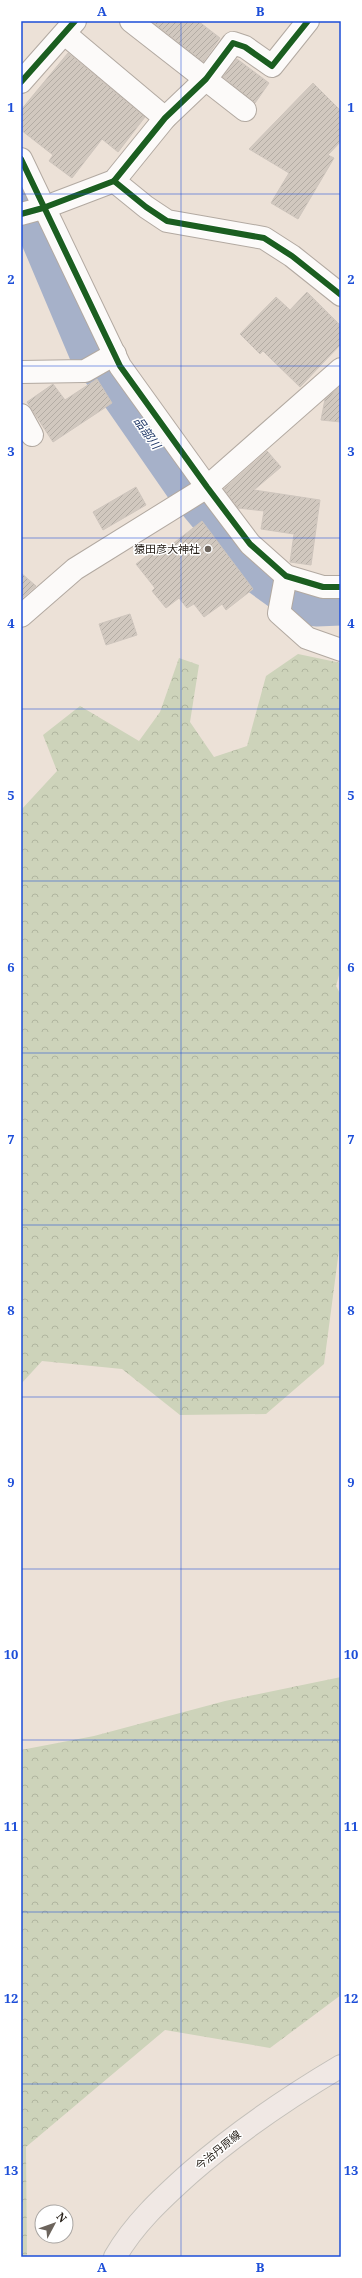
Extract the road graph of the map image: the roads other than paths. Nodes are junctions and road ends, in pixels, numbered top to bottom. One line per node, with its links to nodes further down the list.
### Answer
1 (130, 21): 4 (street)
2 (308, 21): 4 (street)
3 (70, 27): 5 (street); 7 (street)
4 (206, 78): 6 (street); 7 (street)
5 (21, 82)
6 (245, 110)
7 (165, 118): 9 (street)
8 (21, 159): 10 (street)
9 (114, 180): 10 (street); 12 (street)
10 (44, 208): 11 (street); 13 (street)
11 (21, 214)
12 (341, 295)
13 (115, 354): 15 (street); 18 (street)
14 (341, 369): 18 (street)
15 (21, 372)
16 (21, 415): 17 (street)
17 (32, 436)
18 (207, 487): 19 (street); 21 (street)
19 (286, 576): 20 (street); 22 (street)
20 (341, 587)
21 (21, 616)
22 (341, 650)
23 (341, 2066): 24 (main road, 今治丹原線)
24 (114, 2257)

